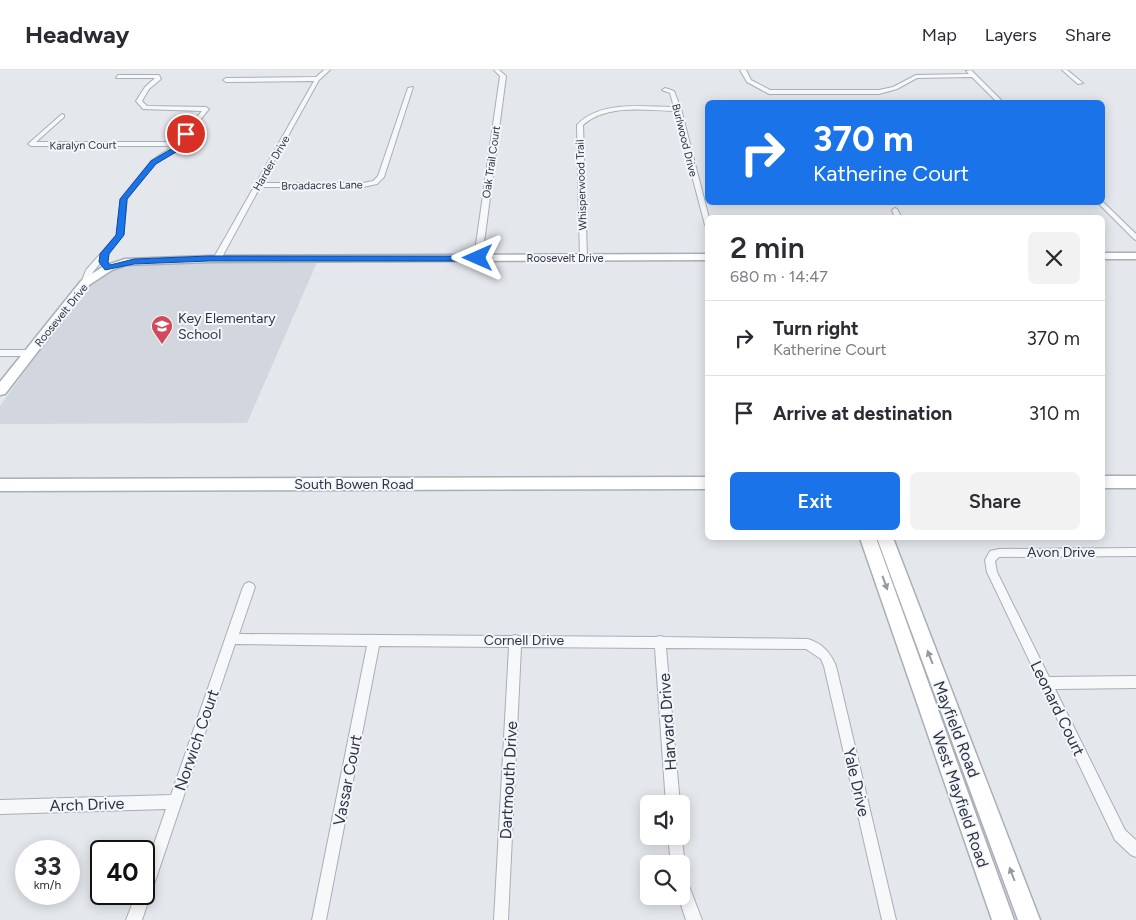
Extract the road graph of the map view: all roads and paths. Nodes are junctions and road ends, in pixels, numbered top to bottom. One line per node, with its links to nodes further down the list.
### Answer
1 (327, 70): 7 (street, Harder Drive)
2 (496, 70): 27 (street, Oak Trail Court)
3 (743, 70): 5 (street)
4 (1064, 70): 9 (street)
5 (970, 72): 12 (street)
6 (118, 77): 15 (street)
7 (317, 79): 8 (street); 16 (street, Harder Drive)
8 (226, 80)
9 (1080, 83)
10 (411, 88): 16 (street, Broadacres Lane)
11 (665, 90): 13 (street, Burlwood Drive)
12 (998, 100)
13 (678, 109): 19 (street, Burlwood Drive); 25 (street, Whisperwood Trail)
14 (62, 116): 15 (street, Karalyn Court)
15 (178, 144): 22 (street)
16 (257, 185): 28 (street, Harder Drive)
17 (1103, 205): 21 (street)
18 (895, 210): 20 (street)
19 (705, 215)
20 (898, 215)
21 (1136, 238)
22 (104, 254): 29 (street); 30 (street)
23 (1105, 256): 24 (main road)
24 (1136, 256)
25 (583, 257): 26 (main road, Roosevelt Drive); 27 (main road, Roosevelt Drive)
26 (705, 257)
27 (478, 258): 28 (main road, Roosevelt Drive)
28 (217, 259): 29 (main road, Roosevelt Drive)
29 (108, 268): 30 (main road, Roosevelt Drive)
30 (85, 283): 32 (main road, Roosevelt Drive)
31 (0, 353): 32 (street)
32 (30, 353): 33 (main road, Roosevelt Drive)
33 (0, 391)
34 (1105, 482): 35 (main road)
35 (1136, 482)
36 (705, 483): 37 (main road, South Bowen Road)
37 (0, 484)
38 (869, 540): 62 (main road, West Mayfield Road, one-way to 62)
39 (886, 540): 63 (main road, Mayfield Road, one-way to 39)
40 (1136, 552): 41 (street, Avon Drive)
41 (990, 560): 48 (street, Leonard Court)
42 (249, 587): 43 (street, Norwich Court)
43 (231, 638): 44 (street, Cornell Drive); 51 (street, Norwich Court)
44 (374, 639): 45 (street, Cornell Drive); 58 (street, Vassar Court)
45 (515, 640): 46 (street, Cornell Drive); 59 (street, Dartmouth Drive)
46 (660, 641): 47 (street, Cornell Drive); 50 (street, Harvard Drive)
47 (816, 648): 61 (street, Yale Drive)
48 (1045, 682): 49 (street); 53 (street, Leonard Court)
49 (1136, 682)
50 (672, 795)
51 (175, 802): 52 (street, Arch Drive); 54 (street, Norwich Court)
52 (0, 807)
53 (1136, 850)
54 (155, 861)
55 (140, 905): 57 (street, Norwich Court)
56 (689, 905): 60 (street)
57 (134, 920)
58 (319, 920)
59 (501, 920)
60 (694, 920)
61 (889, 920)
62 (1003, 920)
63 (1030, 920)

